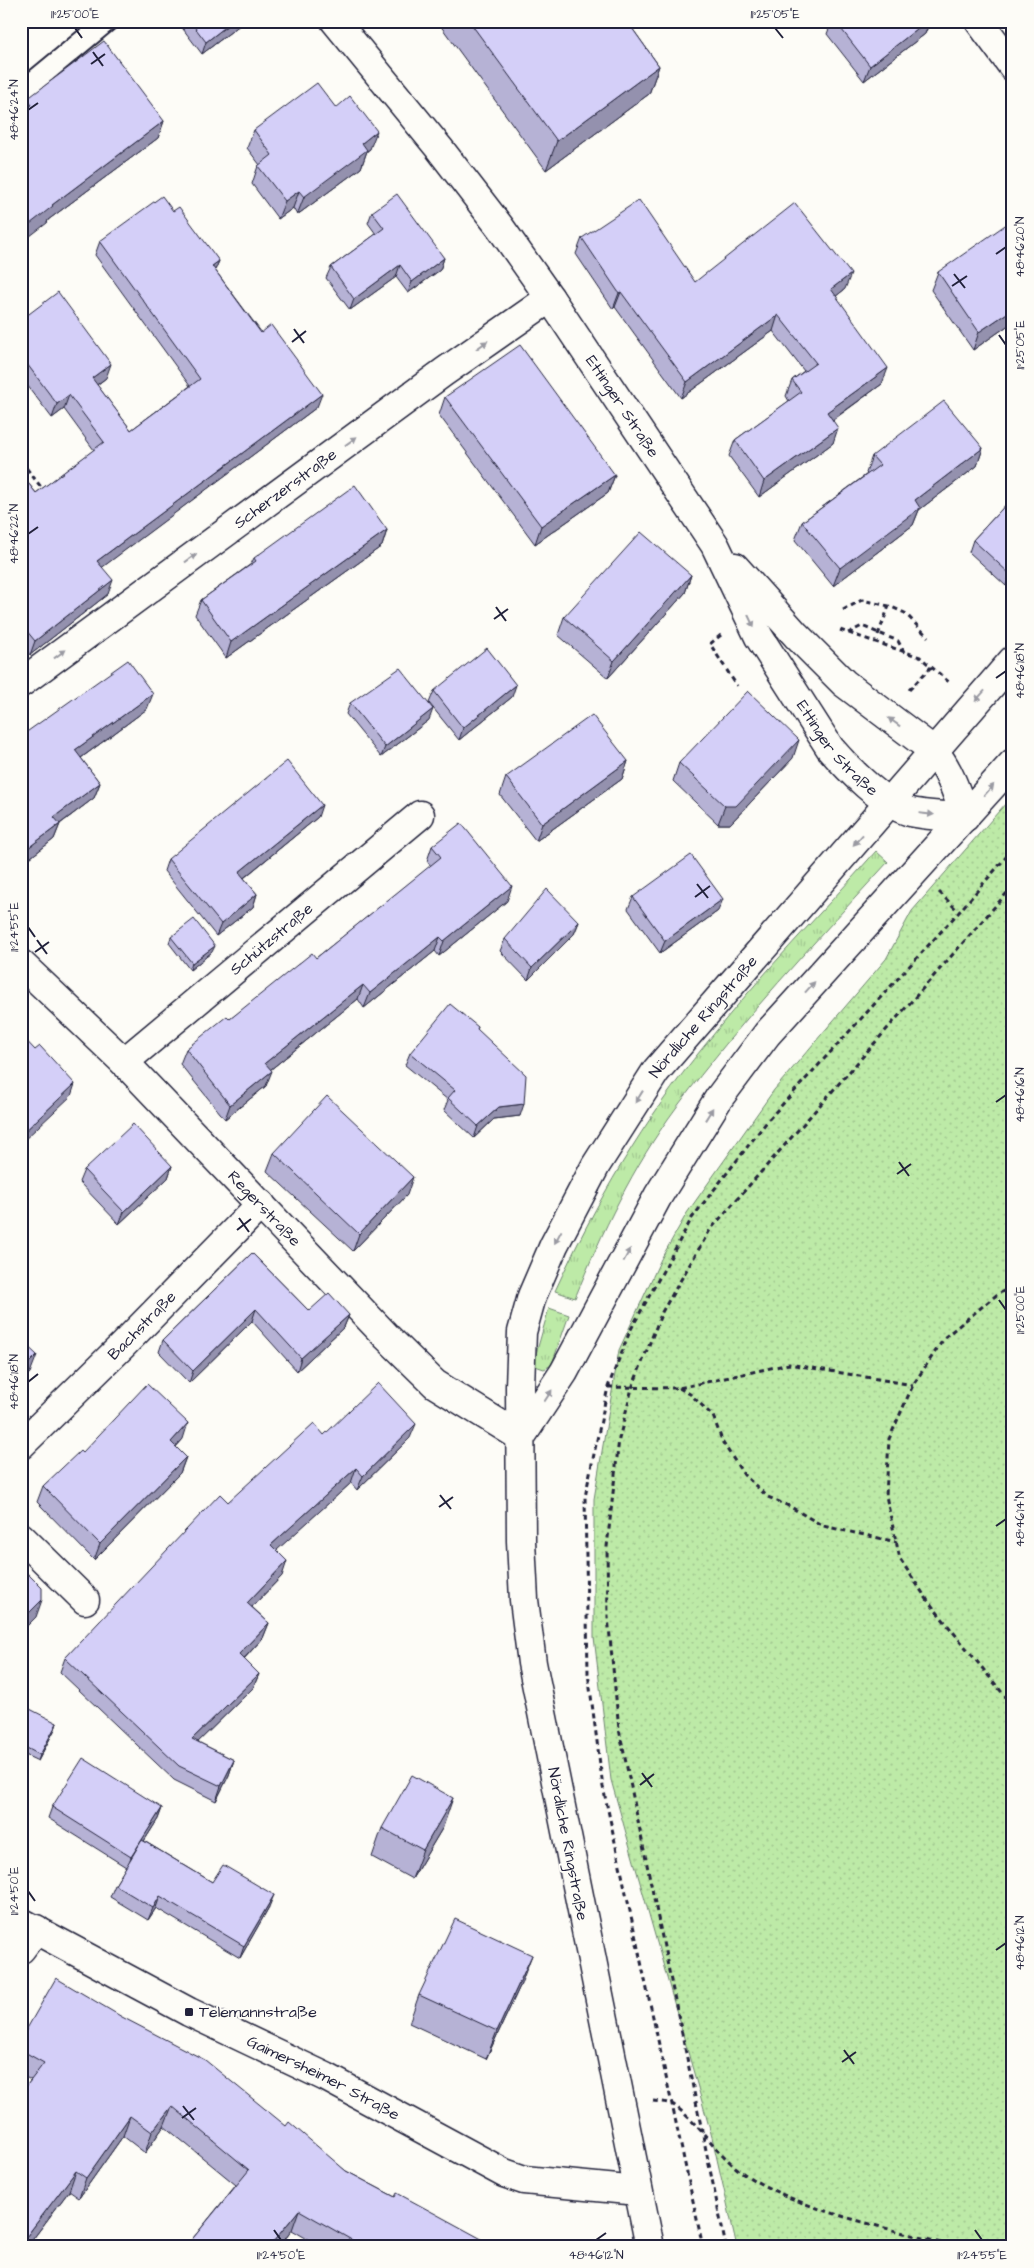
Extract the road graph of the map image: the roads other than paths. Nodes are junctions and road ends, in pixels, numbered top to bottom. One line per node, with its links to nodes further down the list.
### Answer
1 (107, 21): 5 (lane)
2 (334, 21): 6 (main road, Ettinger Straße)
3 (978, 21): 4 (main road)
4 (1013, 67)
5 (21, 92)
6 (550, 298): 7 (main road, Ettinger Straße); 9 (main road, Scherzerstraße, one-way to 6)
7 (716, 545): 10 (main road, one-way to 7); 12 (main road, Ettinger Straße, one-way to 12)
8 (1013, 660): 10 (main road, Nördliche Ringstraße, one-way to 10)
9 (21, 683)
10 (934, 751): 12 (main road, Nördliche Ringstraße); 14 (main road)
11 (1013, 763): 14 (main road, one-way to 11)
12 (890, 804): 14 (main road, one-way to 14); 18 (main road, Nördliche Ringstraße, one-way to 18)
13 (420, 814): 16 (main road, Schützstraße)
14 (965, 817): 18 (main road, one-way to 14)
15 (21, 964): 16 (main road, Regerstraße)
16 (124, 1062): 17 (main road, Regerstraße)
17 (261, 1204): 18 (main road, Regerstraße); 19 (main road, Bachstraße)
18 (521, 1437): 23 (main road, Nördliche Ringstraße)
19 (21, 1444)
20 (21, 1537): 21 (main road)
21 (85, 1600)
22 (26, 1933): 23 (main road, Gaimersheimer Straße)
23 (638, 2191): 24 (main road, Nördliche Ringstraße)
24 (650, 2247)

